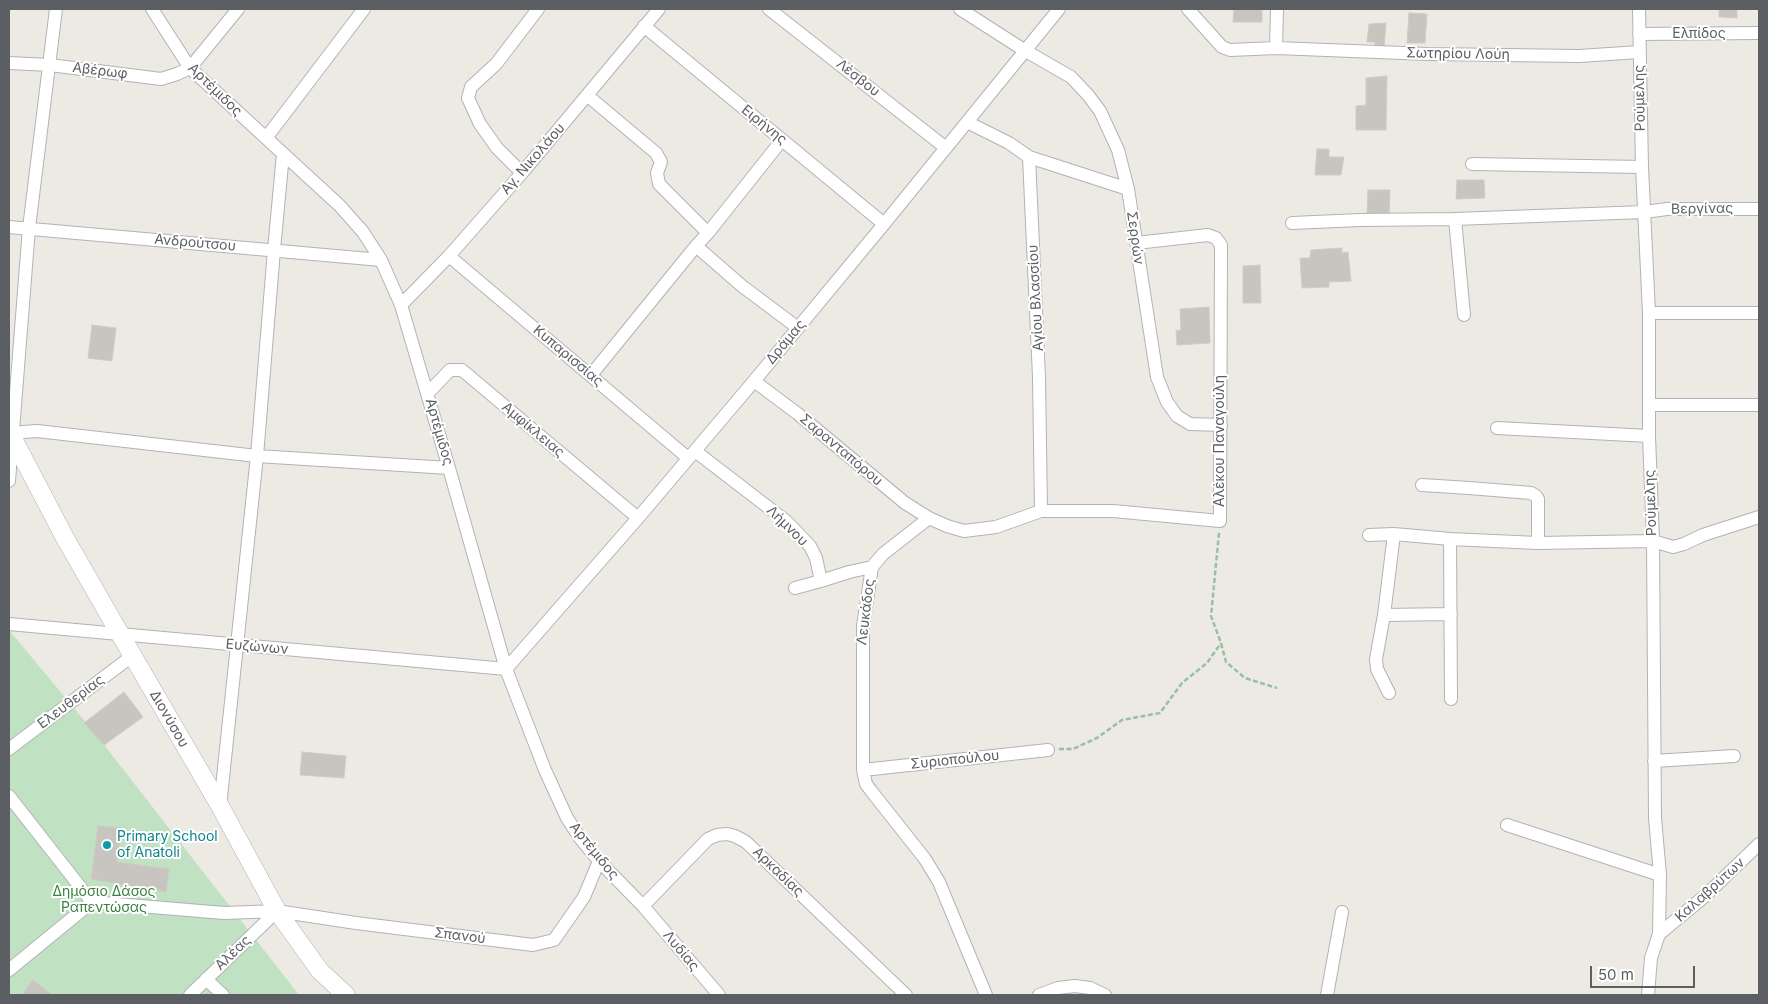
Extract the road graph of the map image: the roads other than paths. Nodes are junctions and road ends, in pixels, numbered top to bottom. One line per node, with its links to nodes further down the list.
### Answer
1 (56, 9): 20 (street)
2 (152, 9): 21 (street, Αρτέμιδος)
3 (238, 9): 21 (street)
4 (364, 9): 24 (street)
5 (538, 9): 31 (street)
6 (659, 9): 13 (street, Αγ. Νικολάου)
7 (769, 9): 26 (street, Λέσβου)
8 (960, 9): 17 (street, Σερρών)
9 (1059, 9): 17 (street, Δράμας)
10 (1188, 9): 16 (street, Σωτηρίου Λούη)
11 (1277, 9): 16 (street)
12 (1639, 9): 15 (street, Ρούμελης)
13 (644, 26): 22 (street, Αγ. Νικολάου); 25 (street, Ειρήνης)
14 (1759, 33): 15 (street, Ελπίδος)
15 (1639, 34): 18 (street, Ρούμελης)
16 (1276, 48): 18 (street, Σωτηρίου Λούη)
17 (1024, 50): 23 (street, Δράμας); 32 (street, Σερρών)
18 (1639, 52): 30 (street, Ρούμελης)
19 (9, 63): 20 (street, Αβέρωφ)
20 (50, 66): 21 (street, Αβέρωφ); 39 (street)
21 (190, 68): 24 (street, Αρτέμιδος)
22 (588, 96): 31 (street, Αγ. Νικολάου); 40 (street)
23 (967, 122): 26 (street, Δράμας); 28 (street)
24 (266, 138): 27 (street, Αρτέμιδος)
25 (782, 140): 37 (street, Ειρήνης); 40 (street)
26 (946, 148): 37 (street, Δράμας)
27 (283, 154): 43 (street); 45 (street, Αρτέμιδος)
28 (1029, 157): 32 (street); 65 (street, Αγίου Βλασσίου)
29 (1472, 164): 30 (street)
30 (1642, 167): 34 (street, Ρούμελης)
31 (522, 173): 44 (street, Αγ. Νικολάου)
32 (1128, 189): 41 (street, Σερρών)
33 (1759, 209): 34 (street, Βεργίνας)
34 (1644, 212): 35 (street, Βεργίνας); 47 (street, Ρούμελης)
35 (1455, 219): 36 (street, Βεργίνας); 49 (street)
36 (1292, 223)
37 (884, 224): 50 (street, Δράμας)
38 (9, 227): 39 (street, Ανδρούτσου)
39 (29, 228): 43 (street, Ανδρούτσου); 58 (street)
40 (708, 233): 42 (street)
41 (1136, 243): 56 (street, Σερρών); 56 (street, Αλέκου Παναγούλη)
42 (696, 246): 50 (street); 51 (street)
43 (274, 250): 45 (street, Ανδρούτσου); 61 (street)
44 (449, 256): 46 (street, Αγ. Νικολάου); 51 (street, Κυπαρισσίας)
45 (381, 260): 46 (street, Αρτέμιδος)
46 (401, 305): 53 (street, Αρτέμιδος)
47 (1648, 313): 48 (street); 54 (street, Ρούμελης)
48 (1759, 313)
49 (1464, 315)
50 (798, 328): 52 (street, Δράμας)
51 (591, 375): 60 (street, Κυπαρισσίας)
52 (754, 381): 60 (street, Δράμας); 68 (street, Σαρανταπόρου)
53 (428, 393): 62 (street, Αρτέμιδος); 67 (street, Αμφίκλειας)
54 (1649, 405): 55 (street); 59 (street, Ρούμελης)
55 (1759, 405)
56 (1221, 425): 65 (street, Αλέκου Παναγούλη)
57 (1498, 428): 59 (street)
58 (10, 434): 61 (street); 63 (street); 80 (main road, Διονύσου)
59 (1649, 436): 72 (street, Ρούμελης)
60 (691, 454): 67 (street, Δράμας); 75 (street, Λήμνου)
61 (257, 456): 62 (street); 81 (street)
62 (449, 468): 83 (street, Αρτέμιδος)
63 (9, 481)
64 (1422, 485): 73 (street)
65 (1042, 511): 68 (street)
66 (1759, 517): 72 (street)
67 (638, 518): 83 (street, Δράμας)
68 (929, 518): 74 (street, Λευκάδος)
69 (1394, 534): 70 (street); 71 (street); 78 (street)
70 (1369, 535)
71 (1450, 539): 73 (street); 77 (street)
72 (1653, 540): 73 (street); 89 (street, Ρούμελης)
73 (1538, 543)
74 (872, 567): 75 (street); 90 (street, Λευκάδος)
75 (821, 581): 76 (street)
76 (795, 588)
77 (1451, 614): 78 (street); 85 (street)
78 (1384, 615): 84 (street)
79 (9, 624): 80 (street, Ευζώνων)
80 (120, 634): 81 (street, Ευζώνων); 82 (main road, Διονύσου)
81 (237, 645): 83 (street, Ευζώνων); 92 (street)
82 (132, 656): 86 (street, Ελευθερίας); 92 (main road, Διονύσου)
83 (506, 669): 95 (street, Αρτέμιδος)
84 (1389, 693)
85 (1452, 699)
86 (9, 749)
87 (1048, 750): 90 (street, Συριοπούλου)
88 (1734, 756): 89 (street)
89 (1654, 761): 96 (street, Ρούμελης)
90 (863, 770): 109 (street, Λευκάδος)
91 (9, 796): 97 (street)
92 (220, 806): 99 (main road, Διονύσου)
93 (1507, 825): 96 (street)
94 (1759, 844): 101 (street, Καλαβρύτων)
95 (599, 861): 98 (street, Αρτέμιδος); 99 (street, Σπανού)
96 (1660, 875): 101 (street, Ρούμελης)
97 (92, 902): 99 (street, Σπανού); 102 (street)
98 (643, 906): 107 (street, Λυδίας); 108 (street, Αρκαδίας)
99 (276, 911): 103 (street, Αλέας); 106 (main road, Διονύσου)
100 (1342, 912): 112 (street)
101 (1659, 934): 113 (street, Ρούμελης)
102 (9, 970)
103 (206, 979): 104 (street, Αλέας); 105 (street)
104 (190, 995)
105 (223, 995)
106 (346, 995)
107 (719, 995)
108 (906, 995)
109 (986, 995)
110 (1039, 995): 111 (street)
111 (1106, 995)
112 (1327, 995)
113 (1648, 995)

